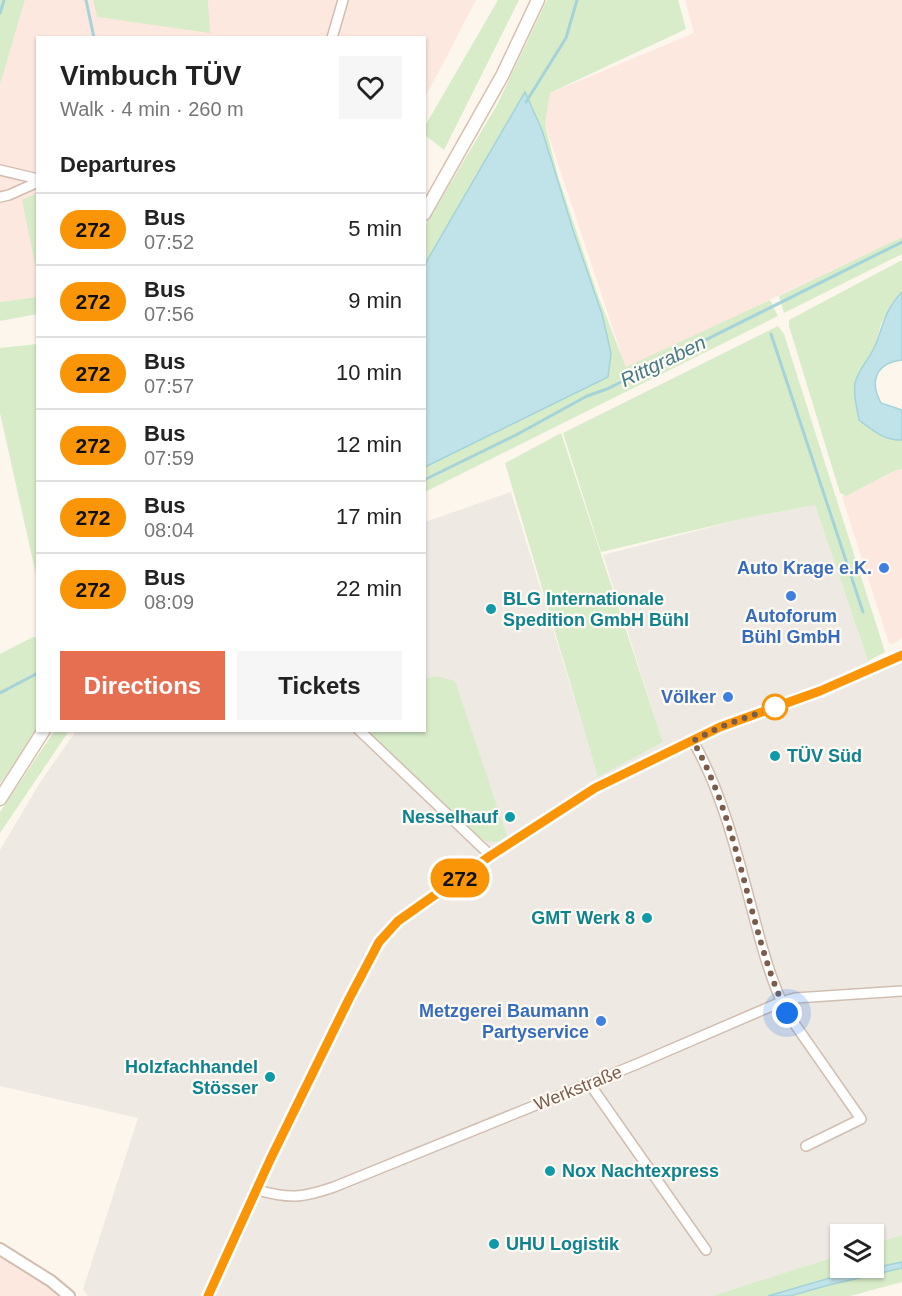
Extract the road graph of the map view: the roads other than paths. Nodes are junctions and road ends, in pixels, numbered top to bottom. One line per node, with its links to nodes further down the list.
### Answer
1 (343, 0): 3 (street)
2 (538, 0): 8 (main road)
3 (333, 36)
4 (0, 170): 5 (street)
5 (36, 179)
6 (36, 181): 7 (street)
7 (0, 197)
8 (426, 210)
9 (902, 655): 12 (street)
10 (43, 732): 13 (main road)
11 (361, 732): 14 (street)
12 (693, 741): 14 (street); 16 (street)
13 (0, 799)
14 (490, 856): 19 (street)
15 (902, 991): 16 (street, Werkstraße)
16 (781, 1002): 17 (street, Werkstraße); 18 (street)
17 (589, 1083): 19 (street, Werkstraße); 21 (street)
18 (806, 1146)
19 (257, 1190): 23 (street)
20 (0, 1249): 22 (street)
21 (706, 1250)
22 (69, 1296)
23 (208, 1296)

